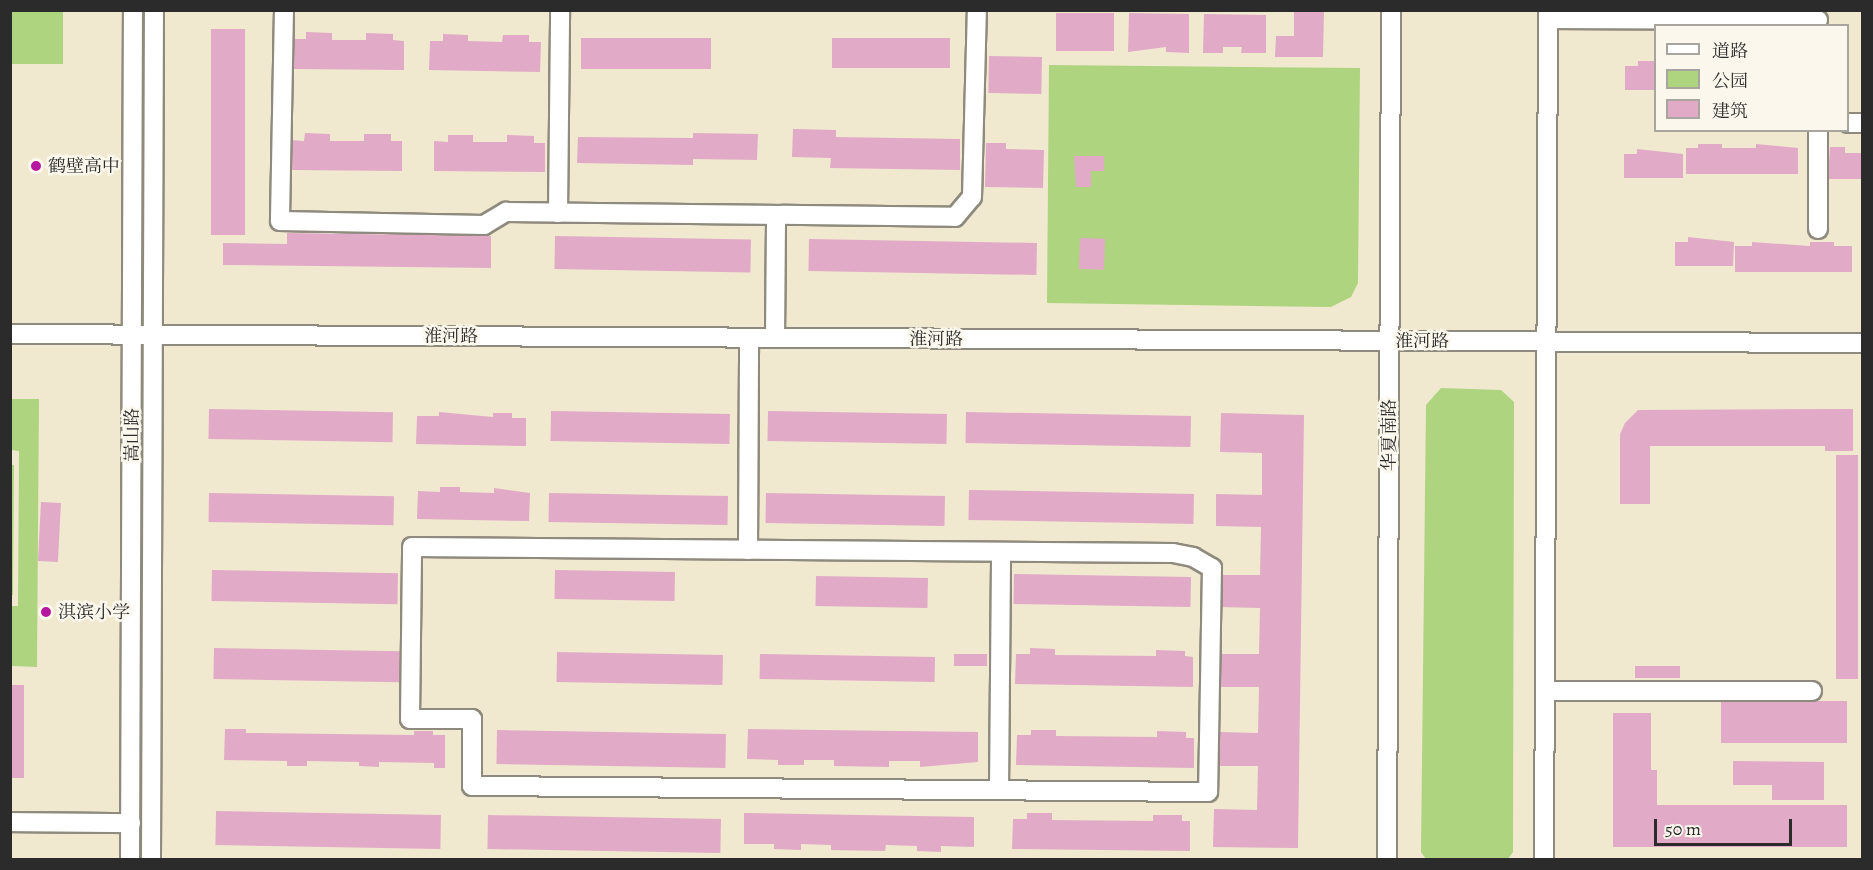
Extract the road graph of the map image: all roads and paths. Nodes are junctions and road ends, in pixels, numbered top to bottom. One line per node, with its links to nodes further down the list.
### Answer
1 (133, 10): 14 (street, 嵩山路)
2 (154, 10): 15 (street, 嵩山路)
3 (284, 10): 10 (street)
4 (560, 10): 10 (street)
5 (977, 10): 11 (street)
6 (1391, 10): 18 (street, 华夏南路)
7 (1548, 15): 8 (street); 19 (street)
8 (1818, 19)
9 (1818, 132): 12 (street)
10 (558, 213): 11 (street)
11 (776, 215): 17 (street)
12 (1818, 229)
13 (10, 334): 14 (street, 淮河路)
14 (132, 335): 15 (street, 淮河路); 27 (street, 嵩山路)
15 (153, 335): 16 (street, 淮河路); 29 (street, 嵩山路)
16 (749, 338): 17 (street, 淮河路); 21 (street)
17 (775, 338): 18 (street, 淮河路)
18 (1390, 341): 19 (street, 淮河路); 30 (street, 华夏南路)
19 (1546, 341): 20 (street, 淮河路); 23 (street)
20 (1863, 343)
21 (748, 550): 22 (street); 25 (street)
22 (1001, 552): 25 (street); 25 (street)
23 (1545, 691): 24 (street); 31 (street)
24 (1812, 691)
25 (999, 790)
26 (10, 822): 27 (street)
27 (131, 823): 28 (street, 嵩山路)
28 (130, 860)
29 (151, 860)
30 (1388, 860)
31 (1544, 860)

